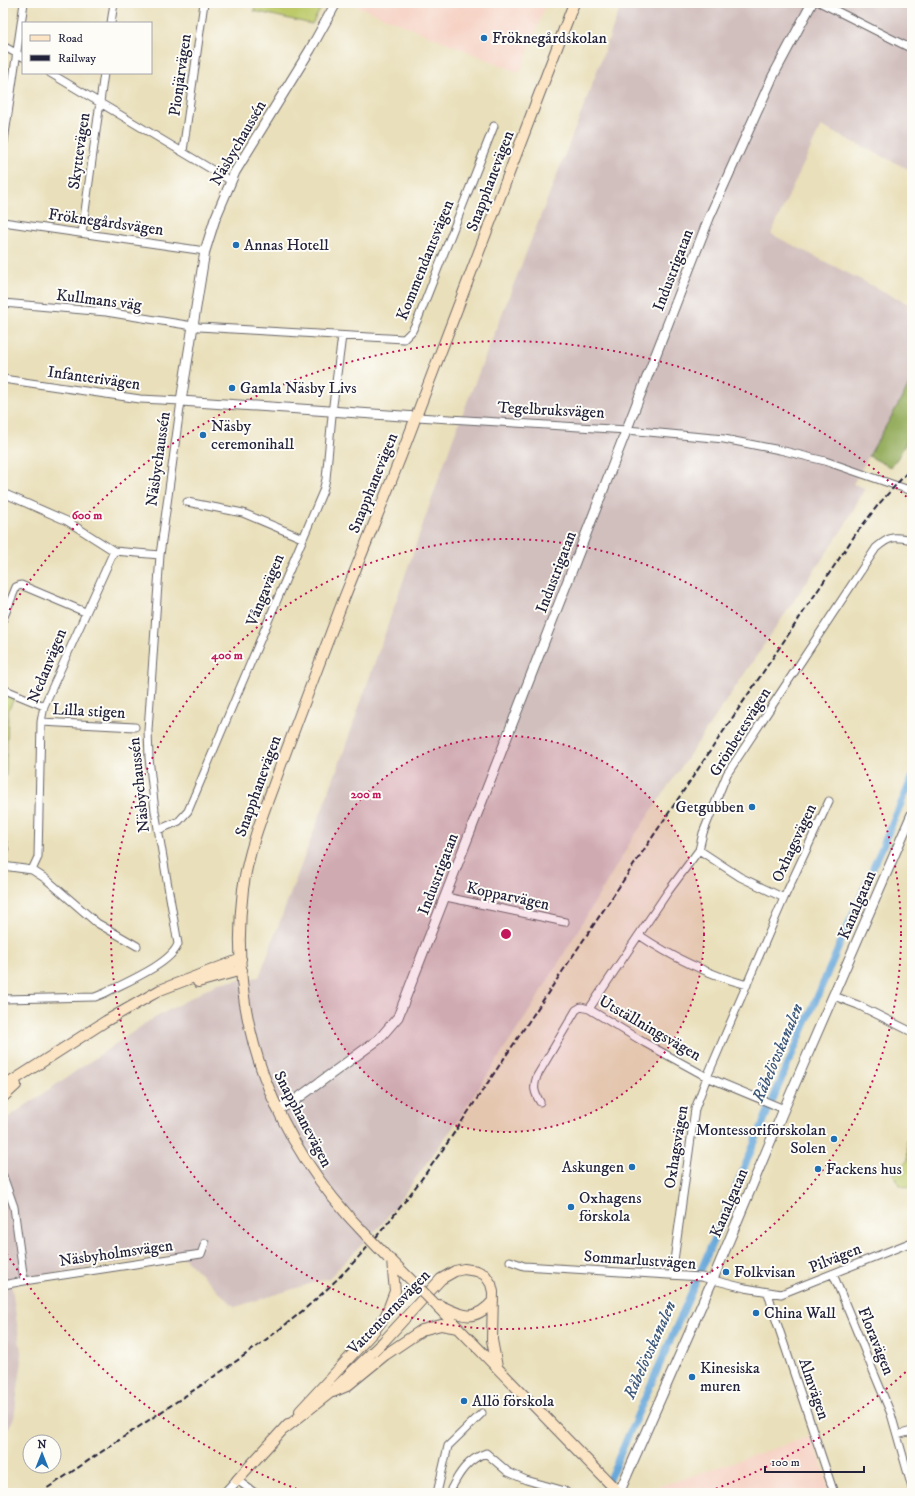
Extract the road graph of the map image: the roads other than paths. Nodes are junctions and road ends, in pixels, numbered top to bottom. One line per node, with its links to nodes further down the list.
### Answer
1 (24, 3): 8 (street)
2 (114, 3): 9 (street)
3 (204, 3): 19 (street, Pionjärvägen)
4 (336, 3): 20 (street, Näsbychaussén)
5 (574, 3): 30 (main road, Snapphanevägen)
6 (812, 3): 31 (street, Industrigatan)
7 (821, 3): 12 (street)
8 (23, 22)
9 (111, 22)
10 (22, 29): 13 (street)
11 (3, 46): 13 (street)
12 (912, 49)
13 (20, 55): 18 (street)
14 (52, 74): 16 (street)
15 (104, 74): 16 (street, Skyttevägen)
16 (100, 102): 19 (street); 22 (street, Skyttevägen)
17 (494, 126): 26 (street, Kommendantsvägen)
18 (3, 148)
19 (182, 151): 20 (street)
20 (231, 181): 23 (street, Näsbychaussén)
21 (3, 222): 22 (street, Fröknegårdsvägen)
22 (82, 233): 23 (street, Fröknegårdsvägen)
23 (204, 251): 25 (street, Näsbychaussén)
24 (3, 303): 25 (street, Kullmans väg)
25 (192, 326): 26 (street, Kommendantsvägen); 28 (street, Näsbychaussén)
26 (342, 336): 29 (street, Vångavägen)
27 (3, 379): 28 (street, Infanterivägen)
28 (181, 401): 29 (street, Tegelbruksvägen); 38 (street, Näsbychaussén)
29 (332, 411): 30 (street, Tegelbruksvägen); 35 (street, Vångavägen)
30 (417, 416): 31 (street, Tegelbruksvägen); 57 (main road, Snapphanevägen)
31 (627, 430): 32 (street, Tegelbruksvägen); 52 (street, Industrigatan)
32 (912, 491)
33 (3, 493): 37 (street)
34 (187, 502): 35 (street)
35 (302, 538): 47 (street, Vångavägen)
36 (912, 540): 49 (street, Grönbetesvägen)
37 (114, 551): 38 (street); 39 (street, Nedanvägen)
38 (160, 555): 47 (street, Näsbychaussén)
39 (85, 612): 40 (street); 42 (street, Nedanvägen)
40 (3, 619)
41 (3, 689): 42 (street)
42 (44, 706): 43 (street, Nedanvägen)
43 (41, 722): 44 (street, Lilla stigen); 51 (street, Nedanvägen)
44 (135, 727)
45 (829, 801): 53 (street, Oxhagsvägen)
46 (912, 814): 60 (street, Kanalgatan)
47 (158, 830): 61 (street, Näsbychaussén)
48 (3, 842): 50 (street)
49 (699, 850): 53 (street, Oxhagsvägen); 55 (street, Grönbetesvägen)
50 (3, 866): 51 (street)
51 (32, 870): 56 (street)
52 (446, 897): 54 (street, Kopparvägen); 71 (street, Industrigatan)
53 (784, 898): 59 (street, Oxhagsvägen)
54 (565, 922)
55 (639, 935): 59 (street); 63 (street, Grönbetesvägen)
56 (137, 946)
57 (241, 959): 58 (main road, Snapphanevägen); 62 (main road)
58 (242, 970): 62 (main road); 71 (main road, Snapphanevägen)
59 (747, 985): 66 (street, Oxhagsvägen)
60 (834, 996): 64 (street); 70 (street, Kanalgatan)
61 (3, 999)
62 (134, 1005): 65 (main road)
63 (589, 1009): 66 (street, Utställningsvägen); 69 (street, Utställningsvägen)
64 (912, 1032)
65 (82, 1037): 67 (main road); 68 (main road)
66 (707, 1077): 70 (street, Utställningsvägen); 78 (street, Oxhagsvägen)
67 (3, 1087)
68 (3, 1097)
69 (540, 1102)
70 (784, 1109): 79 (street, Kanalgatan)
71 (277, 1110): 75 (main road, Snapphanevägen, bridge)
72 (3, 1176): 80 (street)
73 (912, 1242): 77 (street, Pilvägen)
74 (205, 1243): 80 (street, Näsbyholmsvägen)
75 (390, 1260): 83 (main road, Snapphanevägen, bridge); 88 (main road)
76 (510, 1261): 78 (street, Sommarlustvägen)
77 (833, 1274): 82 (street, Pilvägen); 93 (street, Floravägen)
78 (672, 1275): 79 (street, Sommarlustvägen)
79 (713, 1279): 82 (street, Sommarlustvägen); 101 (street, Kanalgatan)
80 (24, 1281): 81 (street, Näsbyholmsvägen)
81 (3, 1285)
82 (768, 1293): 102 (street, Almvägen)
83 (432, 1301): 84 (main road); 85 (main road, Snapphanevägen)
84 (493, 1301): 86 (main road, Vattentornsvägen); 87 (main road, Vattentornsvägen)
85 (458, 1328): 86 (main road, Snapphanevägen); 89 (main road)
86 (497, 1367): 101 (main road, Snapphanevägen)
87 (355, 1368): 88 (main road, Vattentornsvägen); 89 (main road, Vattentornsvägen)
88 (325, 1383): 91 (main road, Vattentornsvägen)
89 (331, 1392): 91 (main road, Vattentornsvägen)
90 (482, 1413): 98 (street)
91 (284, 1429): 94 (main road, Vattentornsvägen)
92 (912, 1431): 93 (street)
93 (897, 1435): 95 (street, Floravägen)
94 (237, 1480): 96 (street, Vattentornsvägen); 97 (street)
95 (912, 1488)
96 (225, 1493)
97 (255, 1493)
98 (437, 1493)
99 (454, 1493): 100 (street)
100 (567, 1493)
101 (619, 1493)
102 (834, 1493)

